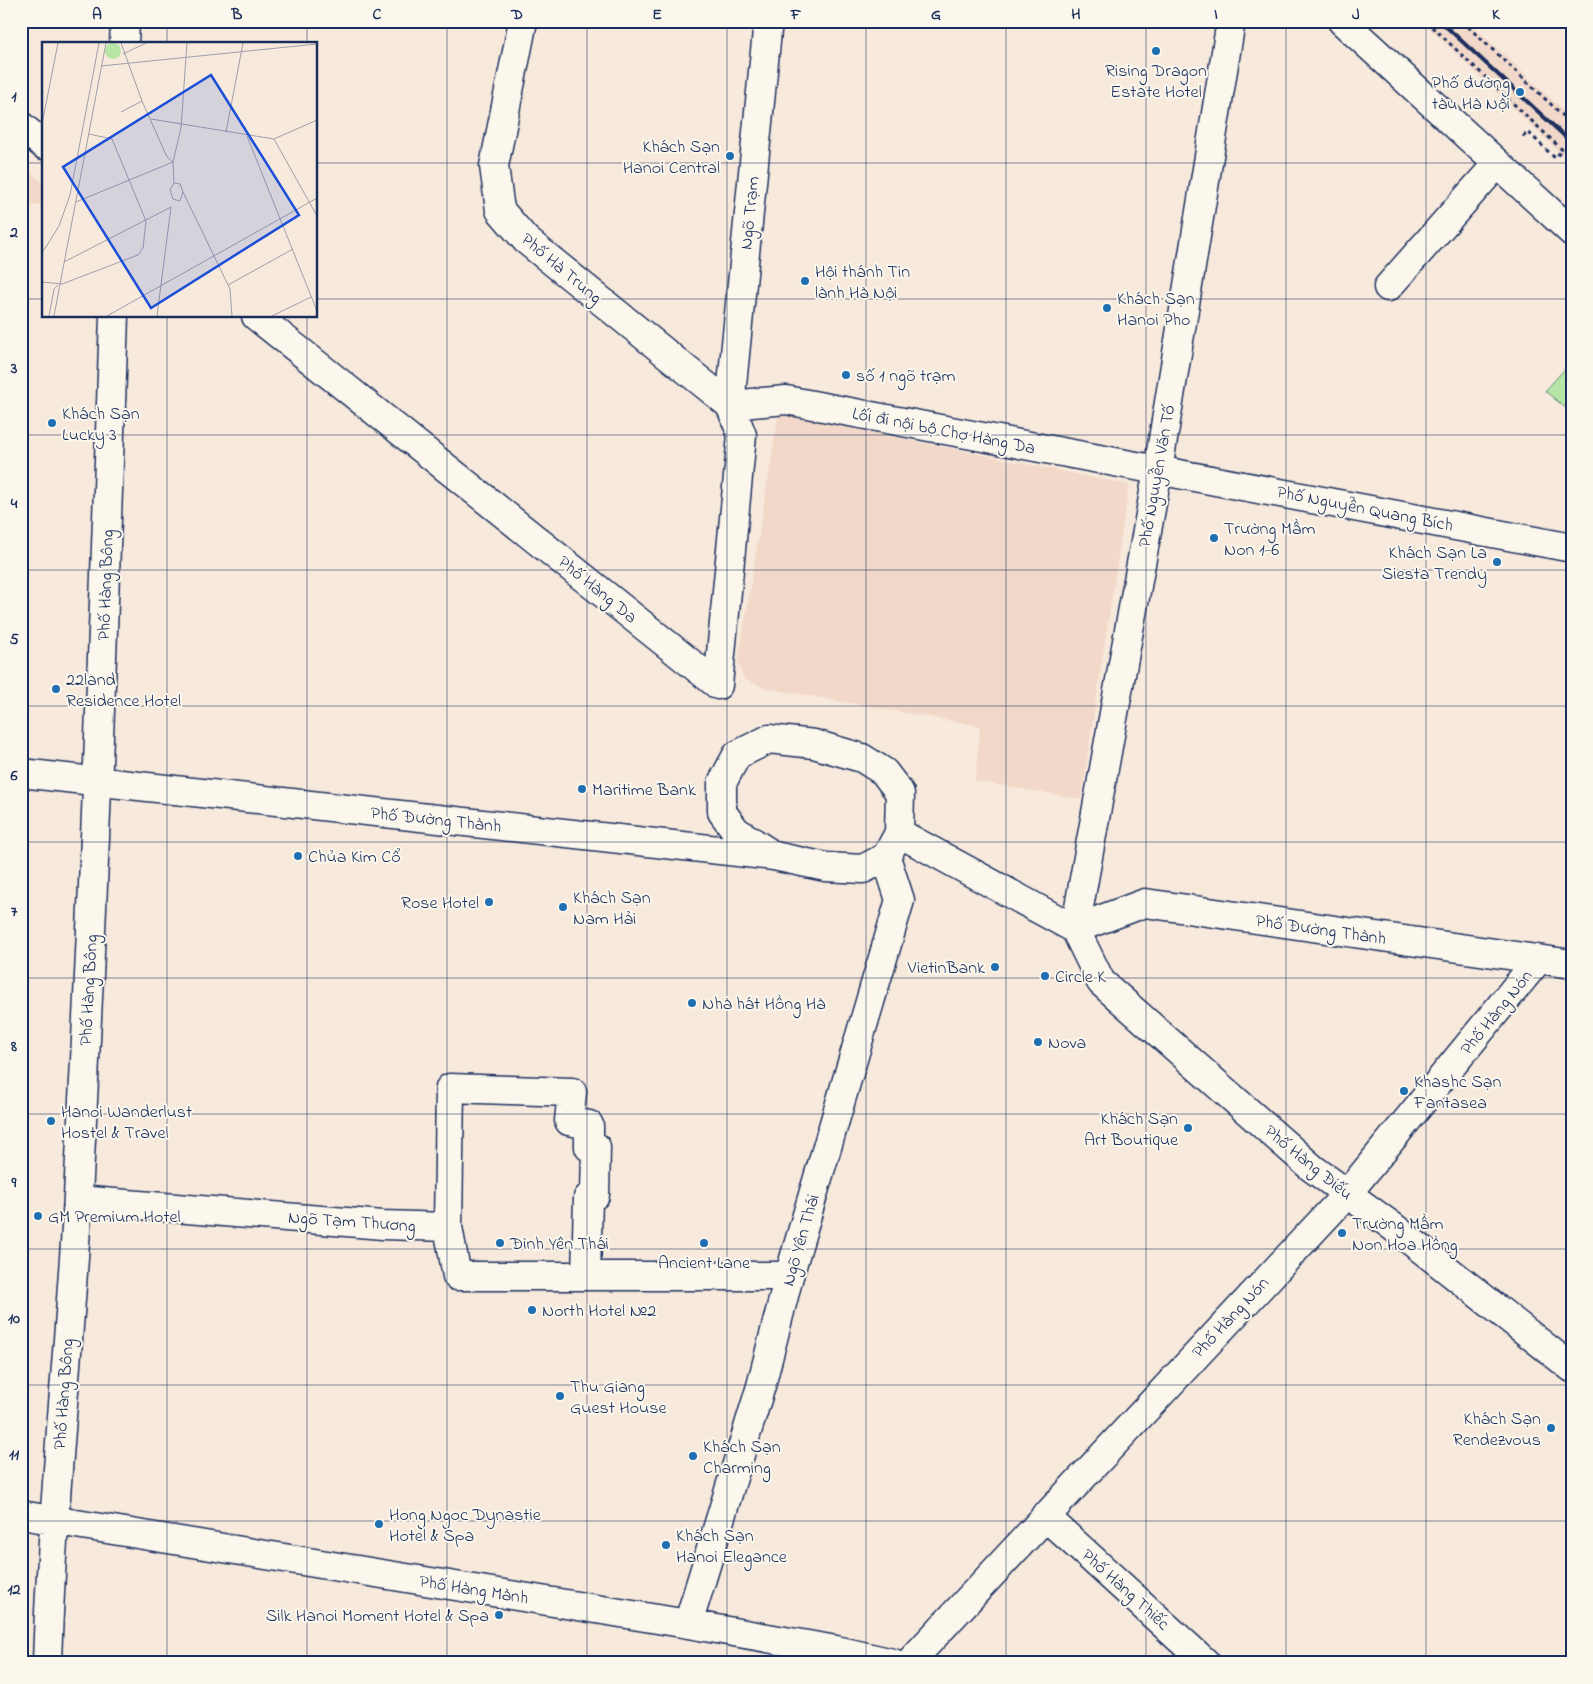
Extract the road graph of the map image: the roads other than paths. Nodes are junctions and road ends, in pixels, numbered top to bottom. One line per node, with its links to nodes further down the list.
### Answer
1 (125, 21): 6 (street)
2 (523, 21): 14 (street, Phố Hà Trung)
3 (768, 21): 14 (street, Ngõ Trạm)
4 (1231, 21): 15 (street, Phố Nguyễn Văn Tố)
5 (1342, 21): 9 (street)
6 (124, 42)
7 (21, 126): 8 (street)
8 (42, 143)
9 (1497, 164): 10 (street); 11 (street)
10 (1572, 232)
11 (1388, 287)
12 (114, 318): 18 (street, Phố Hàng Bông)
13 (259, 318): 14 (street, Phố Hàng Da)
14 (730, 405): 15 (street, Lối đi nội bộ Chợ Hàng Da)
15 (1158, 470): 16 (street, Phố Nguyễn Quang Bích); 22 (street, Phố Nguyễn Văn Tố)
16 (1572, 548)
17 (21, 773): 18 (street, Phố Đường Thành)
18 (98, 781): 20 (street, Phố Đường Thành); 26 (street, Phố Hàng Bông)
19 (899, 834): 20 (street); 21 (street); 22 (street)
20 (774, 856): 21 (street)
21 (886, 857): 29 (street, Ngõ Yên Thái)
22 (1075, 929): 23 (street, Phố Đường Thành); 25 (street, Phố Hàng Điếu)
23 (1538, 960): 24 (street, Phố Đường Thành); 25 (street, Phố Hàng Nón)
24 (1572, 964)
25 (1347, 1194): 30 (street, Phố Hàng Điếu); 32 (street, Phố Hàng Nón)
26 (78, 1200): 27 (street, Ngõ Tạm Thương); 33 (street, Phố Hàng Bông)
27 (448, 1227): 28 (street); 28 (street)
28 (586, 1275): 29 (street)
29 (789, 1276): 34 (street, Ngõ Yên Thái)
30 (1572, 1368)
31 (21, 1515): 33 (street, Phố Hàng Mành)
32 (1045, 1516): 37 (street, Phố Hàng Nón); 38 (street, Phố Hàng Thiếc)
33 (54, 1521): 34 (street, Phố Hàng Mành); 35 (street, Phố Hàng Bông)
34 (688, 1624): 36 (street, Phố Hàng Mành)
35 (47, 1663)
36 (893, 1663)
37 (909, 1663)
38 (1206, 1663)

